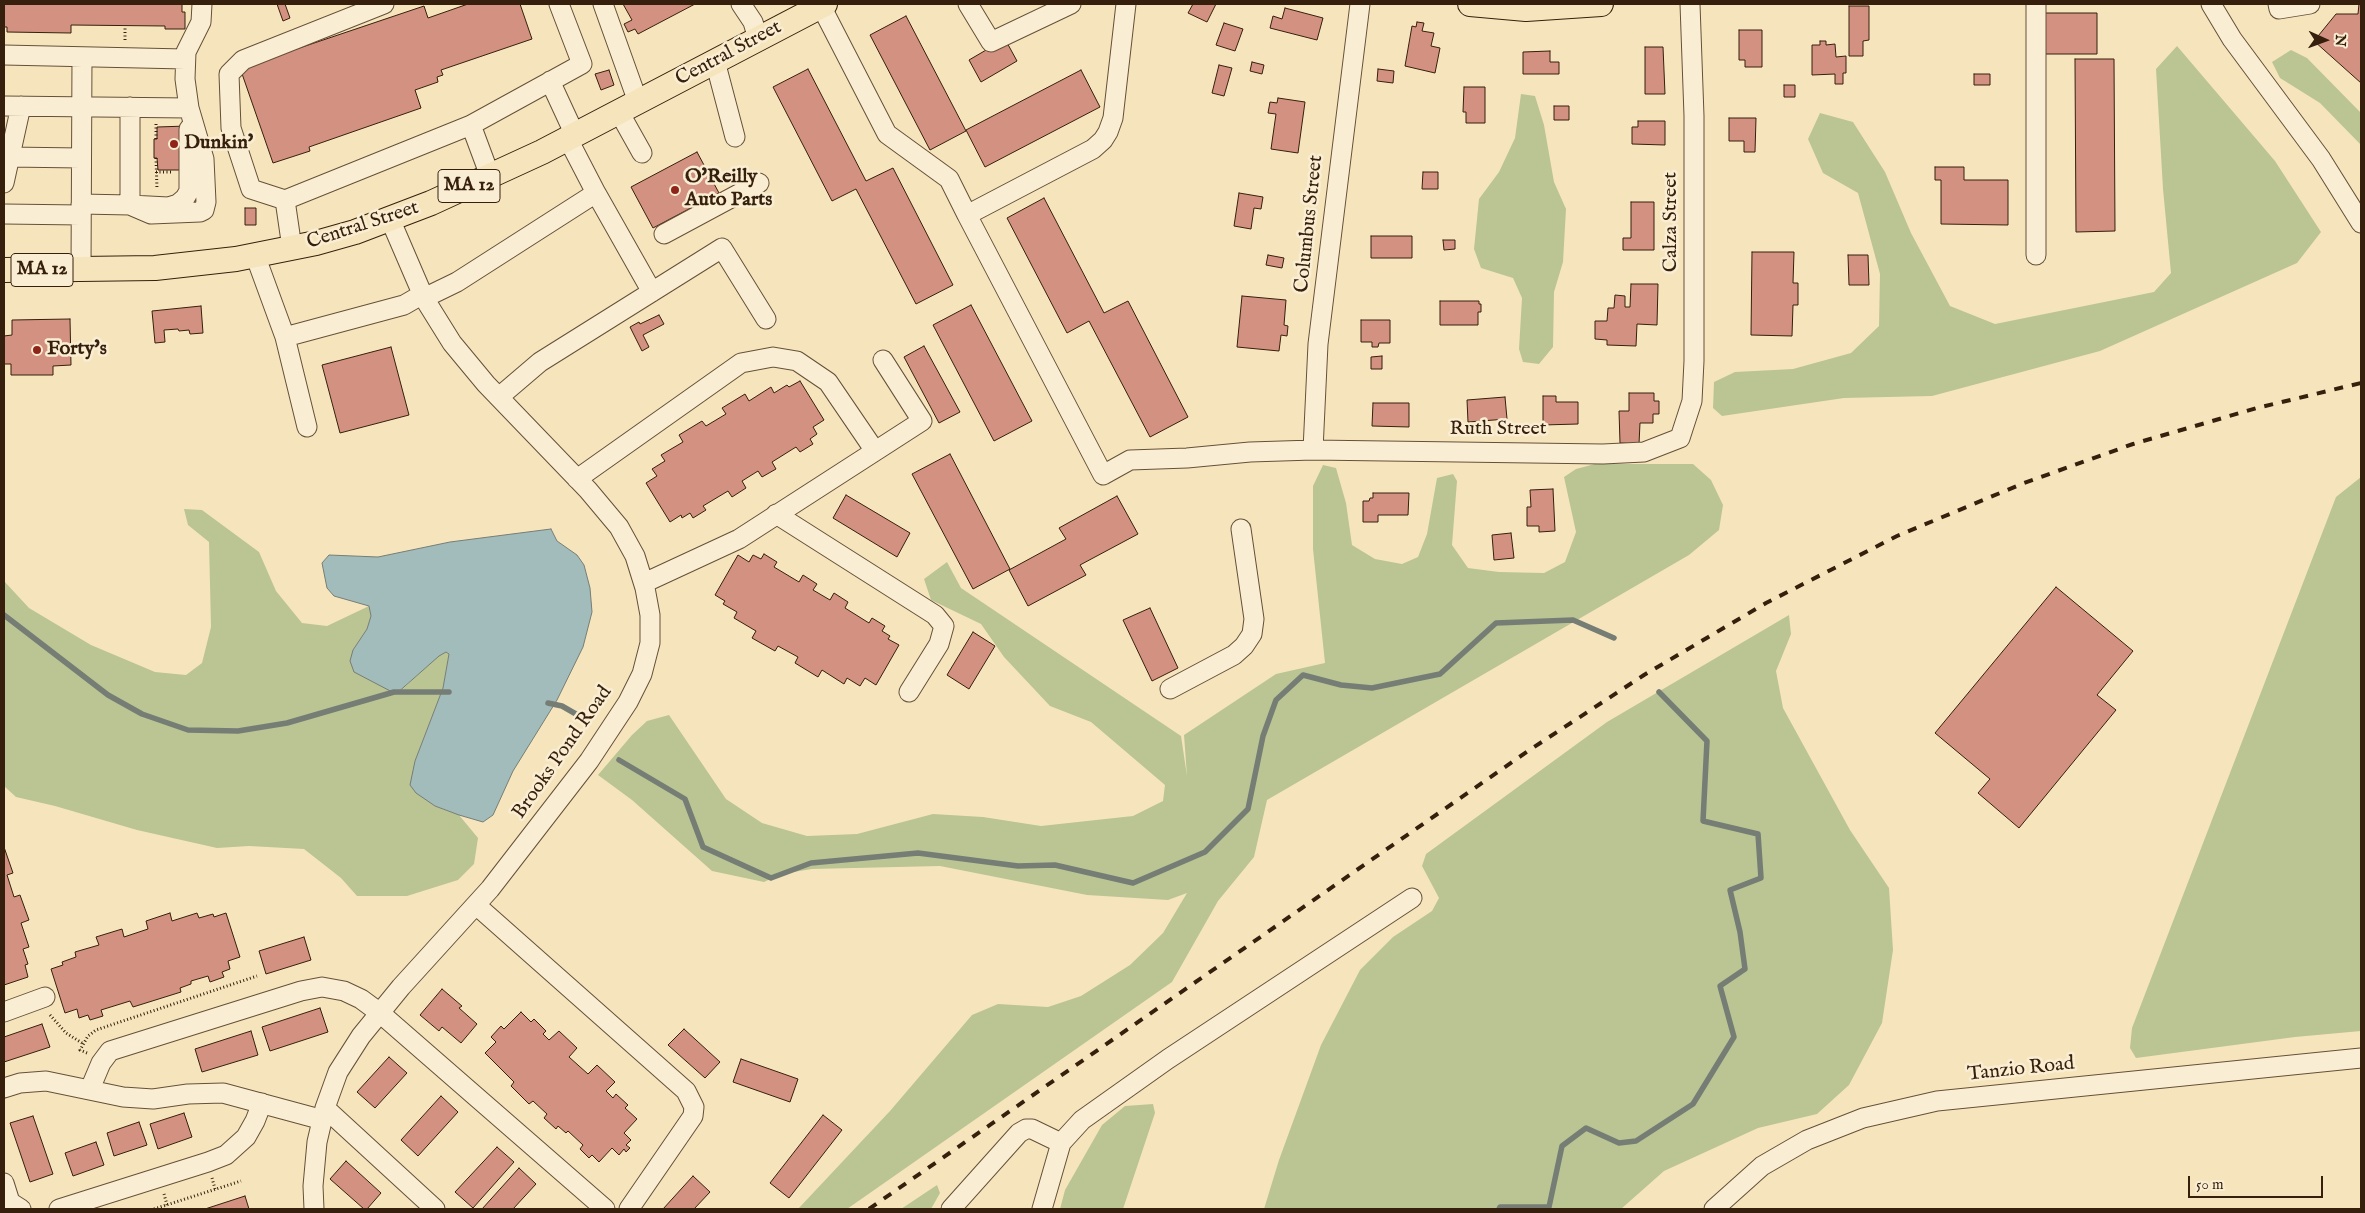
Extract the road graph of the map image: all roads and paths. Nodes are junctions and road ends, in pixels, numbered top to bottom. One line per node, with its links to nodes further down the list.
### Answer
1 (202, 4): 21 (street)
2 (384, 4): 43 (street)
3 (560, 4): 23 (street)
4 (604, 4): 27 (street)
5 (741, 4): 18 (street)
6 (968, 4): 7 (street)
7 (1071, 4)
8 (1126, 4): 47 (street)
9 (1360, 4): 65 (street, Columbus Street)
10 (1470, 4): 11 (main road)
11 (1601, 4)
12 (1690, 4): 63 (street, Calza Street)
13 (2036, 4): 53 (street)
14 (2211, 4): 49 (street)
15 (2278, 4): 16 (street)
16 (2310, 4)
17 (812, 7): 18 (main road, Central Street / MA 12); 47 (street)
18 (758, 39): 22 (main road, Central Street / MA 12)
19 (4, 55): 20 (street)
20 (82, 57): 21 (street); 25 (street)
21 (185, 59): 28 (street)
22 (715, 62): 27 (main road, Central Street / MA 12); 32 (street)
23 (550, 81): 30 (street); 31 (street)
24 (12, 106): 25 (street); 35 (street)
25 (82, 107): 26 (street); 36 (street)
26 (130, 107): 28 (street); 44 (street)
27 (628, 107): 31 (main road, Central Street / MA 12); 34 (street)
28 (189, 108): 44 (street)
29 (156, 121): 33 (path)
30 (471, 125): 38 (street); 43 (street)
31 (572, 137): 38 (main road, Central Street / MA 12); 42 (street)
32 (734, 137)
33 (156, 139)
34 (642, 153)
35 (10, 157): 36 (street); 40 (street)
36 (81, 158): 45 (street)
37 (156, 158): 41 (path)
38 (490, 176): 48 (main road, Central Street / MA 12)
39 (759, 182): 50 (street)
40 (4, 183)
41 (157, 189)
42 (596, 193): 56 (street); 57 (street)
43 (285, 200): 51 (street)
44 (130, 204): 45 (street)
45 (81, 210): 46 (street); 55 (street)
46 (4, 214)
47 (967, 216): 65 (street, Ruth Street)
48 (390, 219): 51 (main road, Central Street / MA 12); 57 (street, Brooks Pond Road)
49 (2361, 223)
50 (664, 234)
51 (292, 248): 52 (main road, Central Street / MA 12)
52 (255, 255): 55 (main road, Central Street / MA 12); 59 (street)
53 (2036, 255)
54 (4, 270): 55 (main road, Central Street / MA 12)
55 (81, 270)
56 (652, 292): 58 (street); 61 (street)
57 (424, 296): 59 (street); 61 (street, Brooks Pond Road)
58 (766, 319)
59 (285, 337): 62 (street)
60 (883, 360): 64 (street)
61 (499, 397): 66 (street, Brooks Pond Road)
62 (307, 427)
63 (1680, 438): 65 (street, Ruth Street)
64 (875, 450): 66 (street); 67 (street)
65 (1313, 450)
66 (577, 479): 69 (street, Brooks Pond Road)
67 (776, 514): 69 (street); 71 (street)
68 (1241, 529): 70 (street)
69 (644, 583): 73 (street, Brooks Pond Road)
70 (1170, 689)
71 (909, 692)
72 (1412, 898): 85 (street)
73 (476, 905): 77 (street, Brooks Pond Road); 94 (street)
74 (257, 976): 78 (path)
75 (43, 1005): 76 (street); 78 (path)
76 (4, 1012)
77 (380, 1013): 82 (street); 84 (street, Brooks Pond Road); 93 (street)
78 (82, 1043): 79 (path)
79 (80, 1050)
80 (2361, 1058): 97 (street, Tanzio Road)
81 (4, 1088): 82 (street)
82 (90, 1089): 83 (street)
83 (262, 1102): 84 (street); 89 (street)
84 (324, 1114): 91 (street, Brooks Pond Road); 92 (street)
85 (1061, 1143): 95 (street); 96 (street)
86 (241, 1181): 90 (path)
87 (4, 1183): 88 (street)
88 (22, 1209)
89 (60, 1209)
90 (154, 1209)
91 (314, 1209)
92 (434, 1209)
93 (605, 1209)
94 (629, 1209)
95 (951, 1209)
96 (1042, 1209)
97 (1714, 1209)

